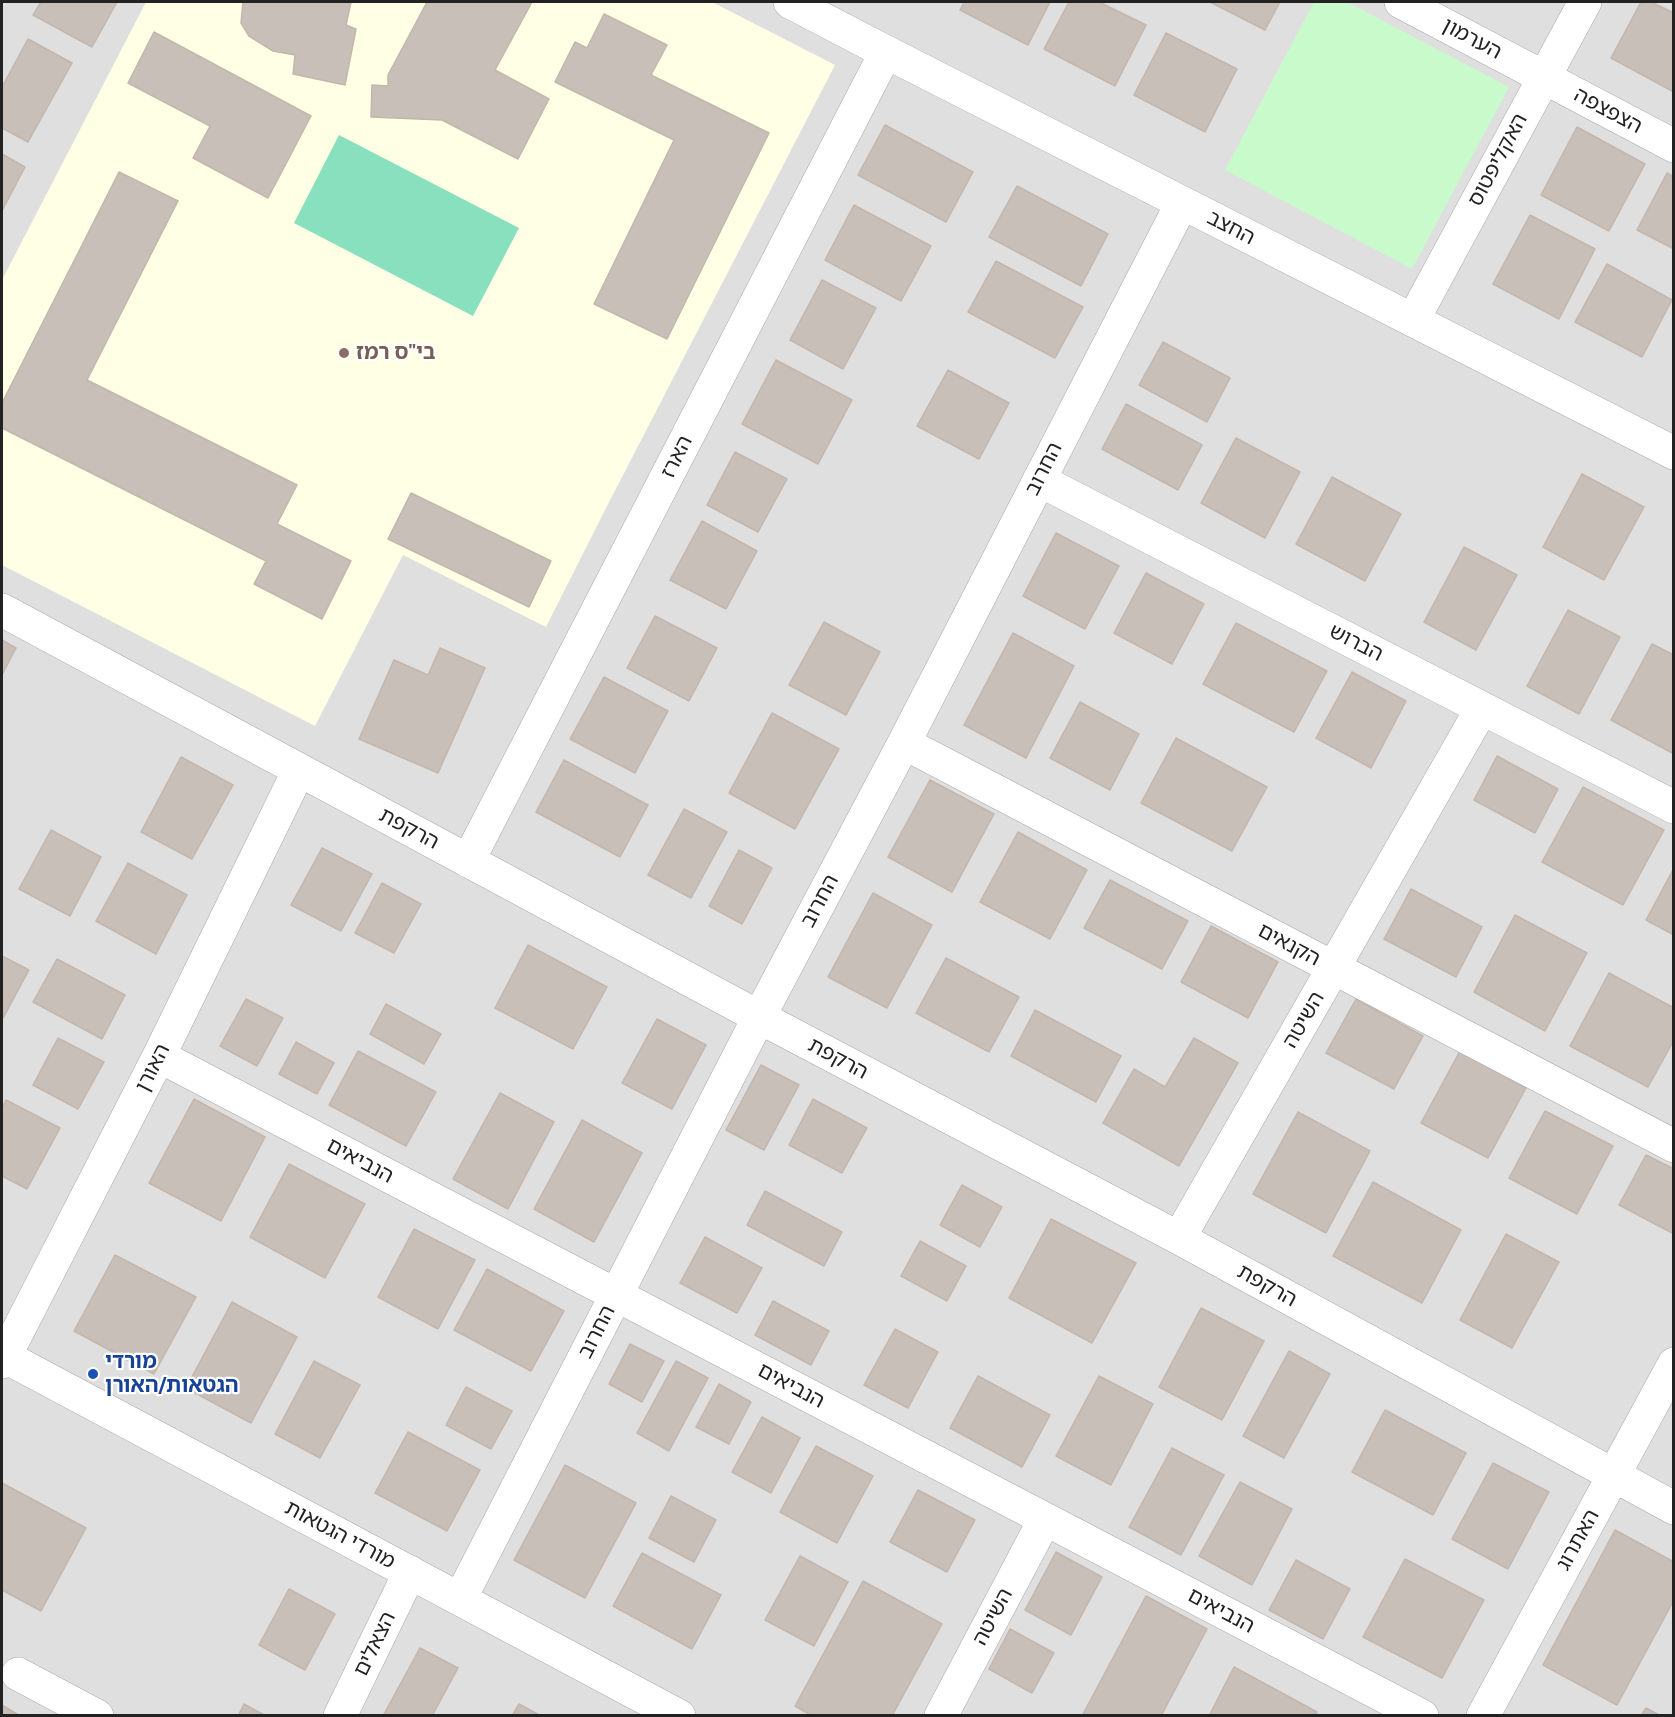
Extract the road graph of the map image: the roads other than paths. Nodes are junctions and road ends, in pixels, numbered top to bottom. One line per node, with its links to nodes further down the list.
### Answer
1 (790, 2): 4 (street, החצב)
2 (1401, 2): 5 (street, הערמון)
3 (1585, 2): 5 (street, האקליפטוס)
4 (886, 52): 7 (street, החצב); 16 (street, הארז)
5 (1543, 77): 6 (street, הצפצפה); 8 (street, האקליפטוס)
6 (1674, 146)
7 (1182, 204): 8 (street, החצב); 10 (street, החרוב)
8 (1413, 320): 9 (street, החצב)
9 (1674, 453)
10 (1039, 480): 12 (street, הברוש); 13 (street, החרוב)
11 (2, 610): 14 (street, הרקפת)
12 (1482, 708): 15 (street, הברוש); 17 (street, השיטה)
13 (904, 743): 17 (street, הקנאים); 18 (street, החרוב)
14 (299, 770): 16 (street, הרקפת); 19 (street, האורן)
15 (1674, 807)
16 (468, 861): 18 (street, הרקפת)
17 (1333, 968): 20 (street, הקנאים); 21 (street, השיטה)
18 (759, 1017): 21 (street, הרקפת); 22 (street, החרוב)
19 (159, 1056): 22 (street, הנביאים); 23 (street, האורן)
20 (1674, 1146)
21 (1179, 1238): 25 (street, הרקפת)
22 (616, 1295): 27 (street, הנביאים); 29 (street, החרוב)
23 (2, 1358): 28 (street, מורדי הגטאות)
24 (1674, 1364): 25 (street, האתרוג)
25 (1613, 1476): 26 (street, הרקפת); 36 (street, האתרוג)
26 (1674, 1508)
27 (1045, 1519): 34 (street, השיטה); 35 (street, הנביאים)
28 (410, 1572): 29 (street, מורדי הגטאות); 32 (street, הצאלים)
29 (460, 1599): 33 (street, מורדי הגטאות)
30 (18, 1674): 31 (street)
31 (97, 1716)
32 (340, 1716)
33 (679, 1716)
34 (941, 1716)
35 (1422, 1716)
36 (1482, 1716)

